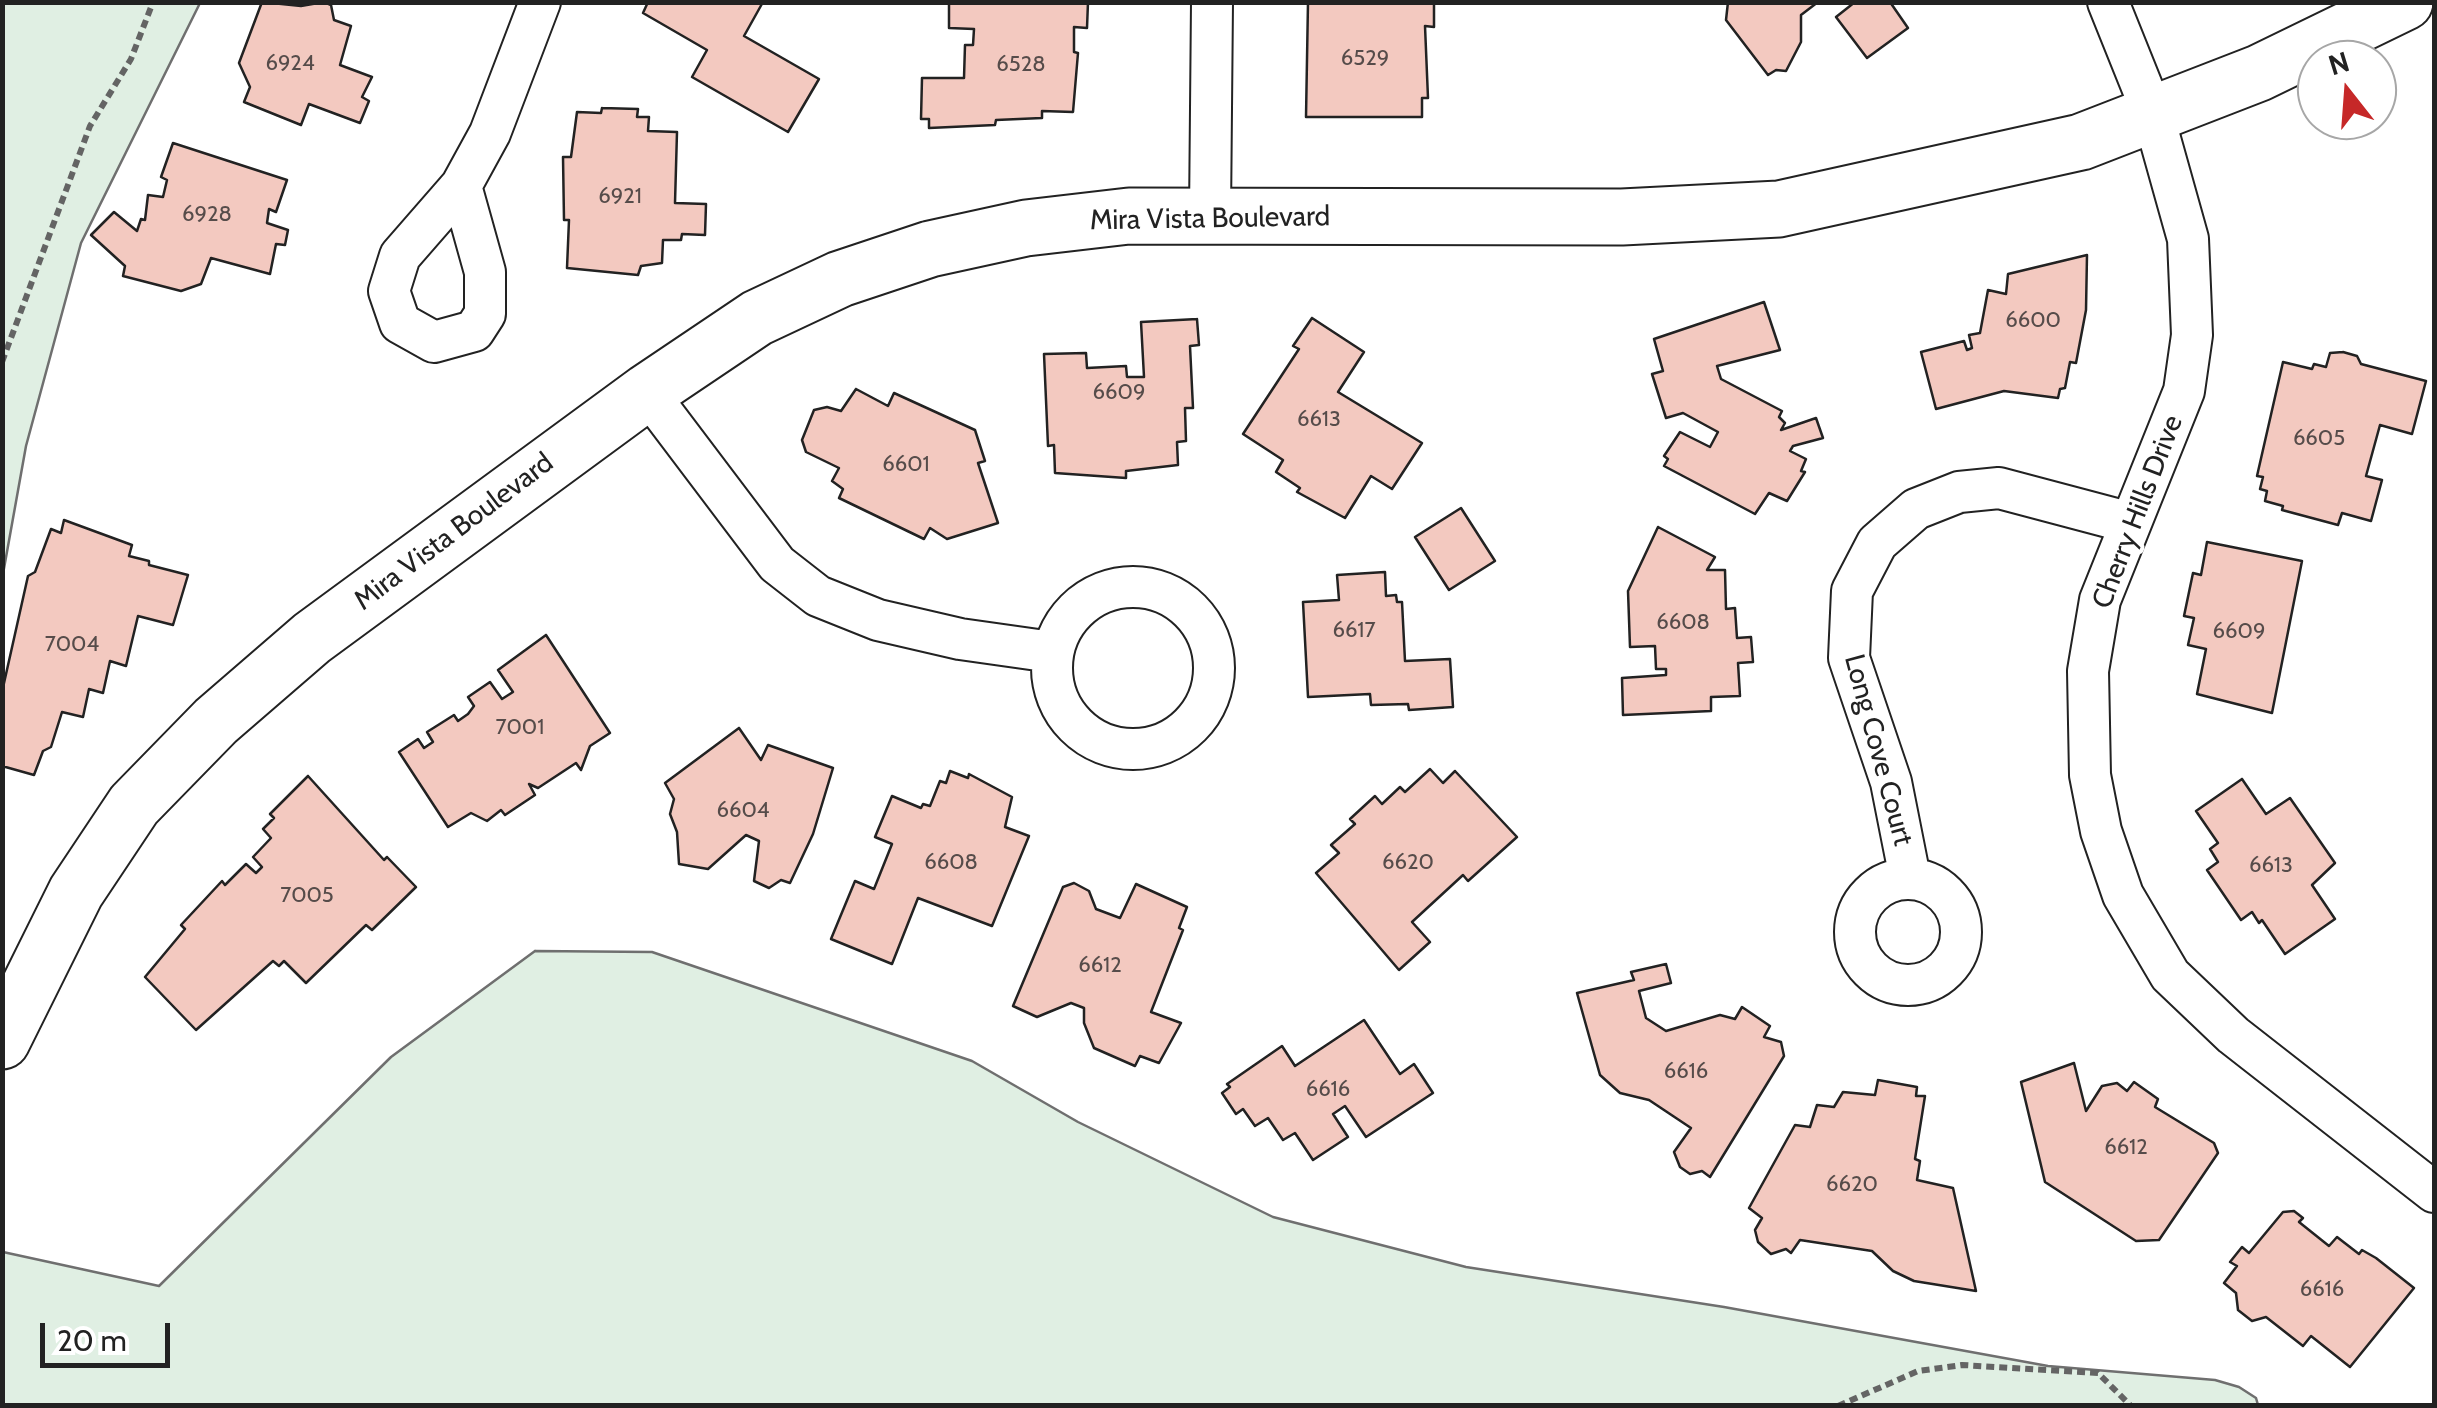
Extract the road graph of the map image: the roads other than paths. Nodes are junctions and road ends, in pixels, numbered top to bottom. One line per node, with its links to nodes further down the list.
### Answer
1 (540, 2): 6 (street)
2 (1212, 2): 7 (street)
3 (2108, 2): 5 (street, Cherry Hills Drive)
4 (2404, 2): 5 (street, Mira Vista Boulevard)
5 (2153, 114): 7 (street, Mira Vista Boulevard); 9 (street, Cherry Hills Drive)
6 (461, 186)
7 (1210, 215): 8 (street, Mira Vista Boulevard)
8 (647, 392): 10 (street); 12 (street, Mira Vista Boulevard)
9 (2131, 522): 11 (street, Long Cove Court); 13 (street, Cherry Hills Drive)
10 (1052, 652): 10 (street)
11 (1910, 878)
12 (2, 1041)
13 (2434, 1192)

